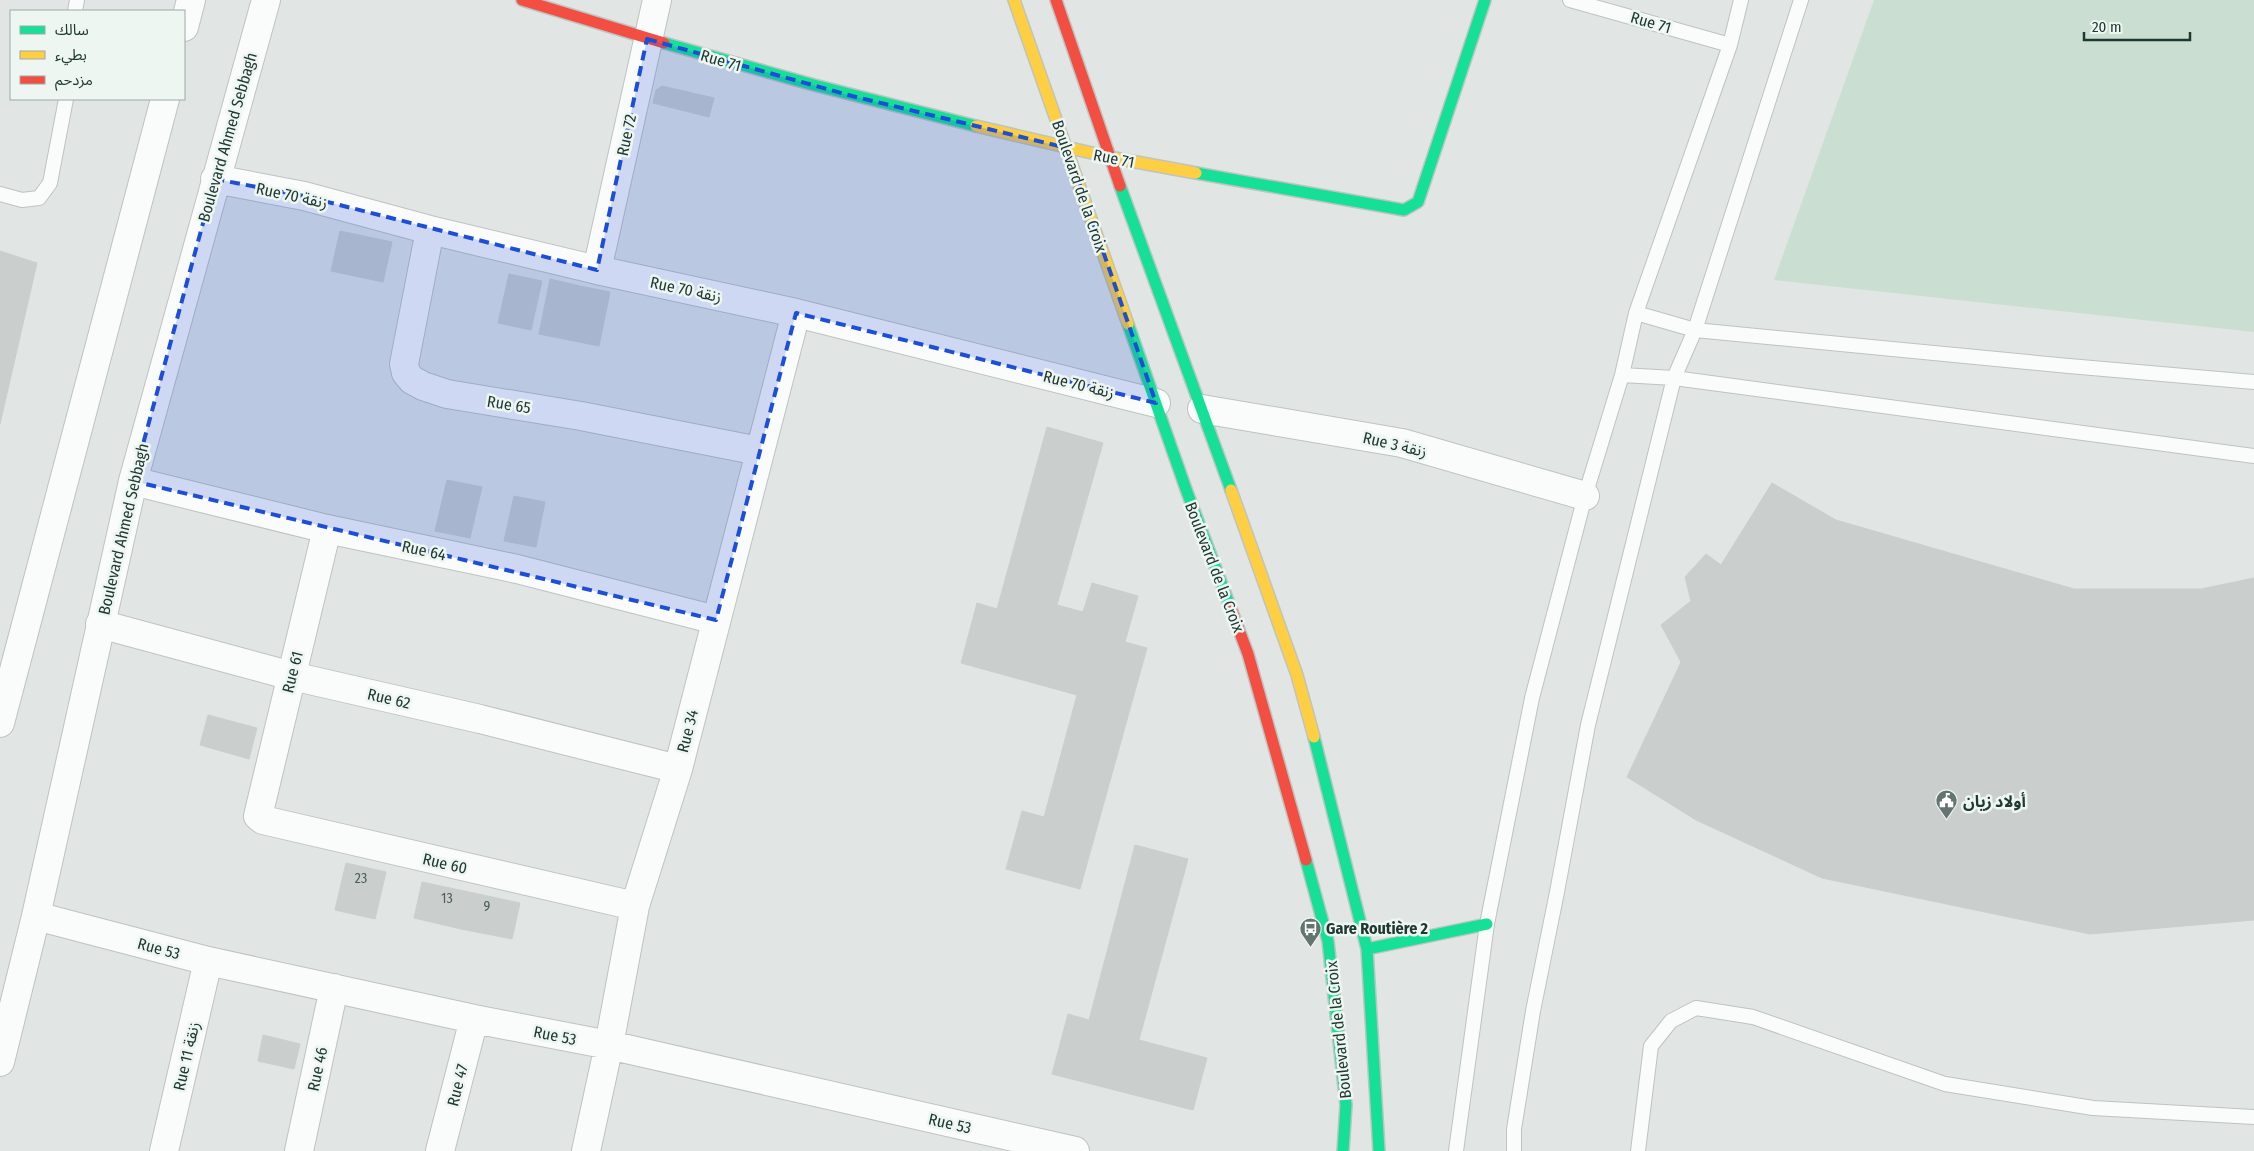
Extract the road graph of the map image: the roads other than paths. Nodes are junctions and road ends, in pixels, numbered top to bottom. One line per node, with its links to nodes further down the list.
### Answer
1 (191, 0): 11 (street)
2 (266, 0): 18 (street, Boulevard Ahmed Sebbagh)
3 (522, 0): 12 (street, Rue 71)
4 (657, 0): 12 (street, Rue 72)
5 (1014, 0): 16 (street, Boulevard de la Croix)
6 (1056, 0): 17 (street, Boulevard de la Croix)
7 (1486, 0): 17 (street, Rue 71)
8 (1570, 0): 13 (lane, Rue 71)
9 (1741, 0): 13 (lane)
10 (1801, 0): 24 (lane)
11 (185, 23)
12 (647, 39): 16 (street, Rue 71); 21 (street, Rue 72)
13 (1730, 45): 23 (lane)
14 (66, 100): 19 (lane)
15 (165, 100): 38 (street)
16 (1067, 148): 17 (street, Rue 71); 28 (street, Boulevard de la Croix)
17 (1109, 157): 29 (street, Boulevard de la Croix)
18 (215, 179): 20 (street, Rue 70 زنقة); 32 (street, Boulevard Ahmed Sebbagh)
19 (0, 194)
20 (430, 230): 21 (street, Rue 70 زنقة); 30 (street, Rue 65)
21 (597, 270): 22 (street, Rue 70 زنقة)
22 (796, 313): 28 (street, Rue 70 زنقة); 30 (street, Rue 34)
23 (1636, 313): 24 (lane); 25 (lane)
24 (1695, 330): 26 (lane); 27 (lane)
25 (1622, 375): 26 (lane); 33 (lane)
26 (1674, 378): 31 (lane); 59 (lane)
27 (2254, 382)
28 (1156, 403): 56 (street, Boulevard de la Croix)
29 (1202, 409): 33 (street, Rue 3 زنقة); 44 (street, Boulevard de la Croix)
30 (759, 451): 35 (street, Rue 34)
31 (2254, 456)
32 (133, 481): 34 (street, Rue 64); 36 (street, Boulevard Ahmed Sebbagh)
33 (1585, 496): 43 (lane)
34 (327, 529): 35 (street, Rue 64); 37 (street, Rue 61)
35 (716, 620): 39 (street, Rue 34)
36 (100, 624): 37 (street, Rue 62); 42 (street, Boulevard Ahmed Sebbagh)
37 (292, 676): 39 (street, Rue 62); 40 (street, Rue 61)
38 (0, 723)
39 (678, 769): 41 (street, Rue 34)
40 (258, 816): 41 (street, Rue 60)
41 (635, 906): 48 (street, Rue 34)
42 (36, 916): 45 (street, Rue 53); 49 (street, Boulevard Ahmed Sebbagh)
43 (1487, 924): 44 (street); 58 (lane)
44 (1367, 949): 57 (street, Boulevard de la Croix)
45 (208, 961): 46 (street, Rue 53); 51 (street, Rue 11 زنقة)
46 (334, 988): 47 (street, Rue 53); 52 (street, Rue 46)
47 (474, 1019): 48 (street, Rue 53); 53 (street, Rue 47)
48 (609, 1045): 54 (street, Rue 34); 55 (street, Rue 53)
49 (0, 1062)
50 (2254, 1117): 60 (lane)
51 (164, 1151)
52 (299, 1151)
53 (440, 1151)
54 (586, 1151)
55 (1074, 1151)
56 (1343, 1151)
57 (1379, 1151)
58 (1456, 1151)
59 (1514, 1151)
60 (1638, 1151)

